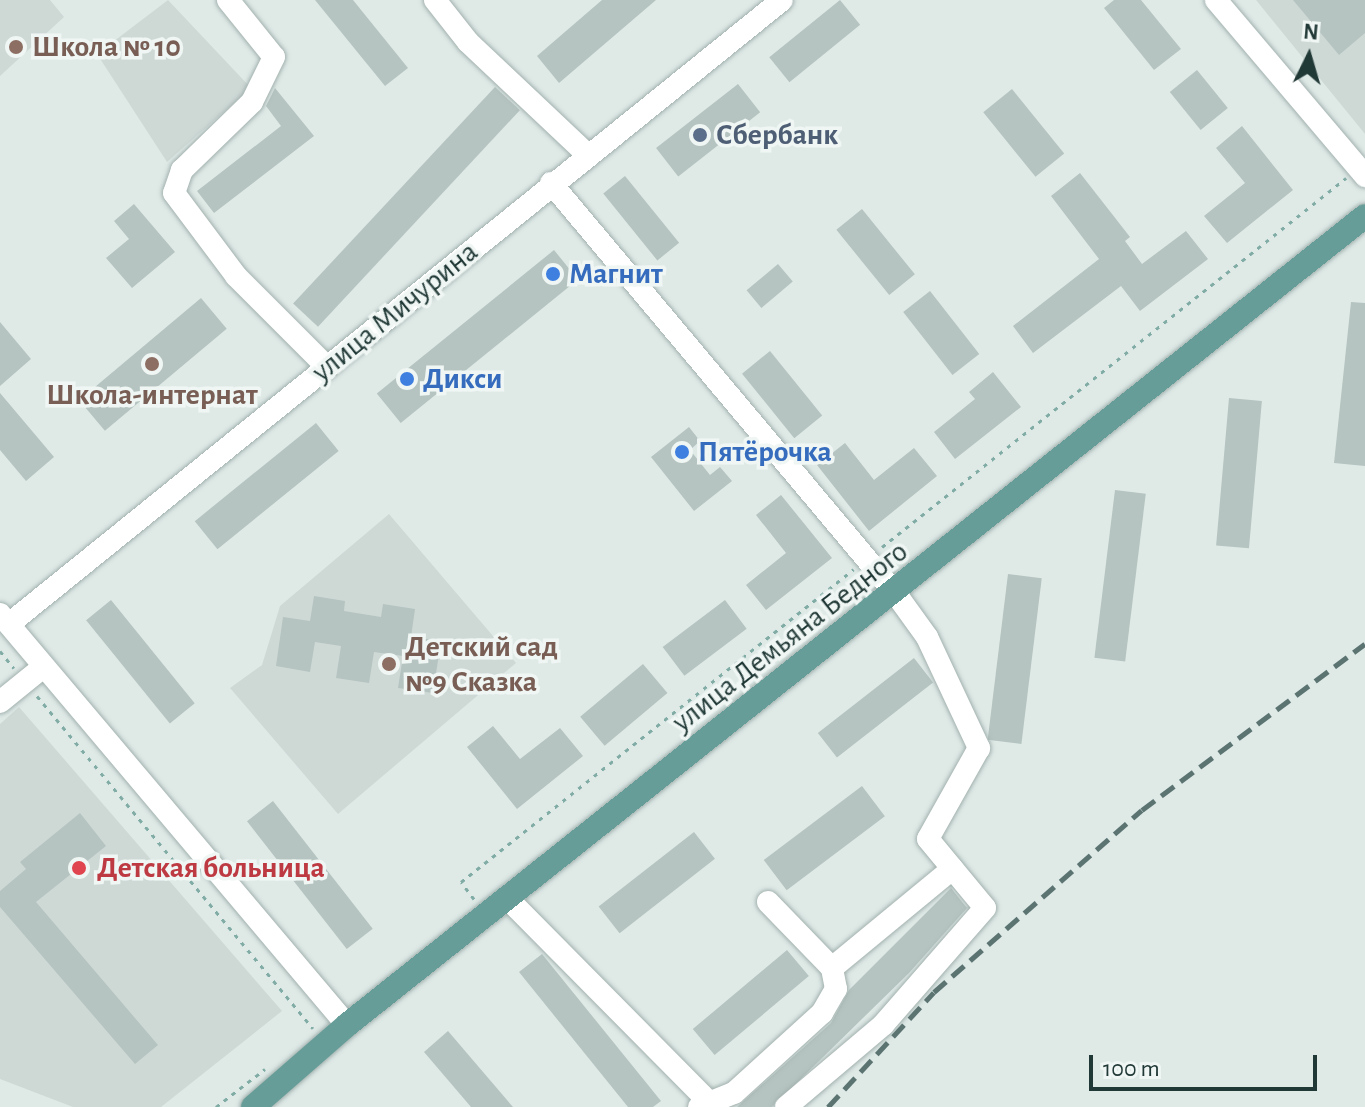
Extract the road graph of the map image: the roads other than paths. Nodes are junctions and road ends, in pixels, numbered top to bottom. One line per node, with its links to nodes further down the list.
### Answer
1 (228, 0): 9 (street)
2 (435, 0): 5 (street)
3 (782, 0): 5 (street, улица Мичурина)
4 (1216, 0): 6 (street)
5 (588, 155): 7 (street, улица Мичурина)
6 (1362, 172)
7 (551, 183): 9 (street, улица Мичурина); 10 (street)
8 (1365, 216): 10 (main road, улица Демьяна Бедного)
9 (327, 367): 11 (street, улица Мичурина)
10 (896, 594): 14 (street); 15 (main road, улица Демьяна Бедного)
11 (4, 619): 12 (street)
12 (33, 675): 13 (street); 18 (street)
13 (0, 702)
14 (952, 869): 17 (street); 21 (street)
15 (510, 901): 18 (main road, улица Демьяна Бедного); 19 (street)
16 (768, 902): 17 (street)
17 (832, 968): 19 (street)
18 (341, 1019): 20 (main road, улица Демьяна Бедного)
19 (707, 1106)
20 (253, 1107)
21 (786, 1107)

